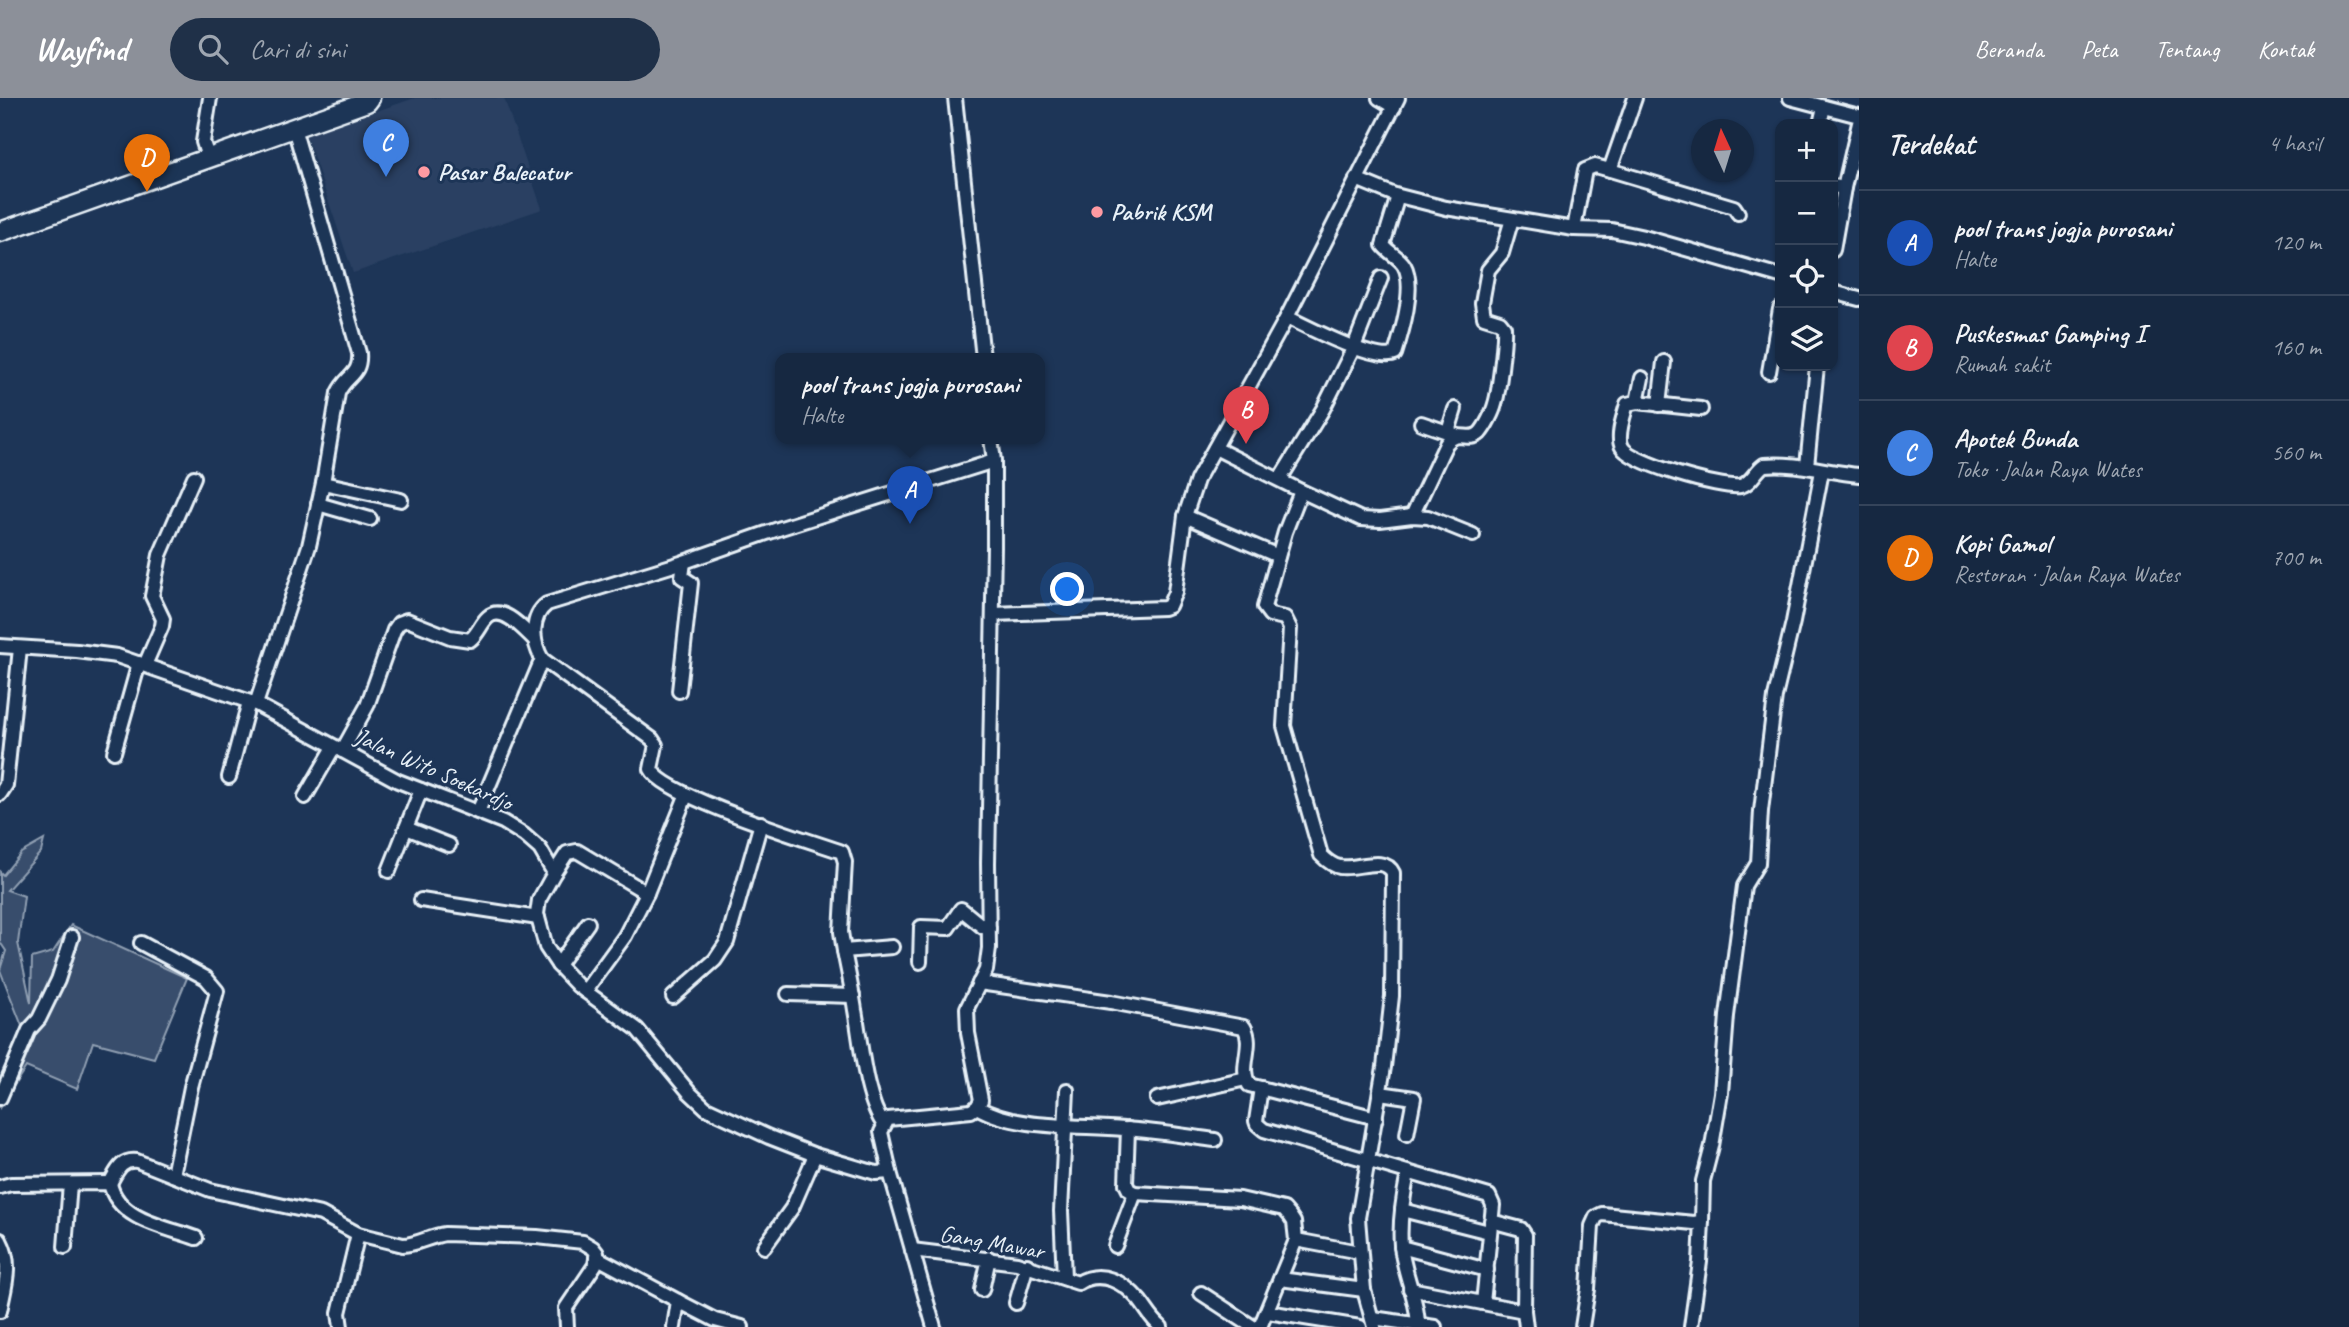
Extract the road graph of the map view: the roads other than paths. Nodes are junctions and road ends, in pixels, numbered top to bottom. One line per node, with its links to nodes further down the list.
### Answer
1 (210, 98): 14 (street)
2 (348, 98): 14 (highway)
3 (370, 98): 13 (highway)
4 (955, 98): 32 (street)
5 (1379, 98): 8 (street)
6 (1635, 98): 15 (street)
7 (1790, 98): 9 (street)
8 (1396, 102): 16 (street)
9 (1824, 107): 10 (street); 11 (street)
10 (1859, 116)
11 (1821, 119)
12 (1859, 122): 17 (street)
13 (293, 128): 14 (highway); 51 (street)
14 (206, 154): 21 (highway); 23 (highway)
15 (1610, 170): 19 (street); 22 (street)
16 (1356, 179): 18 (street); 29 (street)
17 (1839, 187): 24 (street)
18 (1398, 196): 20 (street); 31 (street)
19 (1738, 213)
20 (1512, 219): 22 (street); 42 (street)
21 (0, 224)
22 (1574, 229): 25 (street)
23 (0, 232)
24 (1833, 245)
25 (1775, 274)
26 (1381, 278): 31 (street)
27 (1838, 293): 28 (street)
28 (1859, 299)
29 (1287, 317): 31 (street); 44 (street)
30 (1775, 338): 35 (street)
31 (1354, 347): 50 (street)
32 (982, 353)
33 (1664, 362): 38 (street)
34 (1816, 371): 46 (street)
35 (1769, 372)
36 (1642, 378): 37 (street)
37 (1637, 402): 38 (street); 46 (street)
38 (1660, 405): 40 (street)
39 (1455, 409): 42 (street)
40 (1701, 409)
41 (1421, 423): 42 (street)
42 (1452, 434): 56 (street)
43 (992, 444): 45 (street)
44 (1215, 448): 50 (street); 55 (street)
45 (994, 461): 60 (street); 61 (street)
46 (1807, 466): 47 (street)
47 (1822, 471): 48 (street); 122 (street)
48 (1859, 475)
49 (194, 477): 66 (street)
50 (1280, 479): 52 (street)
51 (323, 483): 53 (street); 54 (street)
52 (1301, 491): 56 (street); 59 (street)
53 (401, 500)
54 (318, 504): 57 (street); 68 (street)
55 (1185, 516): 59 (street); 61 (street)
56 (1412, 516): 58 (street)
57 (370, 519)
58 (1473, 535)
59 (1278, 556): 102 (street)
60 (684, 562): 62 (street); 67 (street)
61 (994, 614): 87 (street)
62 (536, 640): 65 (street); 70 (street)
63 (0, 646): 64 (street, Jalan Wito Soekardjo)
64 (20, 648): 66 (street, Jalan Wito Soekardjo); 69 (street)
65 (542, 659): 75 (street); 77 (street)
66 (142, 664): 68 (street, Jalan Wito Soekardjo); 71 (street)
67 (679, 691)
68 (252, 703): 70 (street, Jalan Wito Soekardjo); 72 (street)
69 (6, 713): 74 (street)
70 (338, 749): 73 (street, Jalan Wito Soekardjo); 76 (street)
71 (114, 752)
72 (229, 777)
73 (421, 790): 77 (street, Jalan Wito Soekardjo); 79 (street)
74 (0, 794)
75 (686, 796): 78 (street); 83 (street)
76 (305, 797)
77 (478, 812): 82 (street, Jalan Wito Soekardjo)
78 (761, 822): 91 (street); 98 (street)
79 (406, 828): 80 (street); 81 (street)
80 (449, 845)
81 (388, 871)
82 (554, 873): 83 (street); 85 (street)
83 (647, 893): 95 (street)
84 (421, 900): 85 (street)
85 (538, 918): 93 (street)
86 (588, 923): 93 (street)
87 (989, 925): 92 (street); 94 (street)
88 (72, 937): 103 (street)
89 (141, 943): 116 (street)
90 (892, 947): 91 (street)
91 (844, 951): 97 (street)
92 (920, 962)
93 (558, 965): 95 (street)
94 (979, 983): 99 (street); 105 (street)
95 (585, 991): 112 (street)
96 (788, 993): 97 (street)
97 (853, 996): 107 (street)
98 (673, 998)
99 (1246, 1079): 100 (street); 104 (street)
100 (1262, 1088): 106 (street); 113 (street)
101 (1066, 1090): 108 (street)
102 (1380, 1093): 106 (street); 110 (street)
103 (0, 1098)
104 (1157, 1099)
105 (977, 1107): 107 (street); 108 (street)
106 (1376, 1118): 113 (street)
107 (884, 1125): 114 (street)
108 (1065, 1125): 109 (street); 138 (street)
109 (1128, 1129): 111 (street); 120 (street)
110 (1407, 1134)
111 (1215, 1140)
112 (815, 1154): 114 (street); 130 (street)
113 (1370, 1160): 115 (street); 133 (street)
114 (890, 1172): 132 (street)
115 (1408, 1173): 121 (street); 123 (street)
116 (173, 1175): 117 (street); 124 (street)
117 (110, 1183): 118 (street); 125 (street)
118 (70, 1184): 119 (street); 129 (street)
119 (0, 1187)
120 (1135, 1193): 127 (street); 128 (street)
121 (1402, 1210): 123 (street); 131 (street)
122 (1702, 1221): 164 (street); 165 (street)
123 (1490, 1227): 137 (street); 148 (street)
124 (358, 1234): 134 (street); 153 (street)
125 (197, 1238)
126 (0, 1240): 147 (street)
127 (1296, 1240): 133 (street); 139 (street)
128 (1115, 1246)
129 (65, 1247)
130 (764, 1247)
131 (1401, 1247): 137 (street); 140 (street)
132 (912, 1250): 135 (street, Gang Mawar); 157 (street)
133 (1359, 1252): 142 (street)
134 (596, 1256): 144 (street); 154 (street)
135 (989, 1258): 136 (street, Gang Mawar); 141 (street)
136 (1027, 1265): 138 (street, Gang Mawar); 145 (street)
137 (1487, 1270): 146 (street)
138 (1064, 1277): 152 (street)
139 (1280, 1279): 142 (street); 149 (street)
140 (1410, 1289): 146 (street); 151 (street)
141 (982, 1290)
142 (1364, 1290): 150 (street)
143 (1201, 1293): 159 (street)
144 (678, 1301): 155 (street); 156 (street)
145 (1016, 1303)
146 (1483, 1303): 148 (street)
147 (0, 1311)
148 (1524, 1311): 163 (street)
149 (1268, 1312): 160 (street); 161 (street)
150 (1373, 1323): 151 (street)
151 (1418, 1325): 162 (street)
152 (1157, 1326)
153 (341, 1327)
154 (567, 1327)
155 (674, 1327)
156 (742, 1327)
157 (934, 1327): 158 (street)
158 (940, 1327)
159 (1253, 1327)
160 (1260, 1327)
161 (1360, 1327)
162 (1435, 1327)
163 (1526, 1327)
164 (1583, 1327)
165 (1691, 1327)

